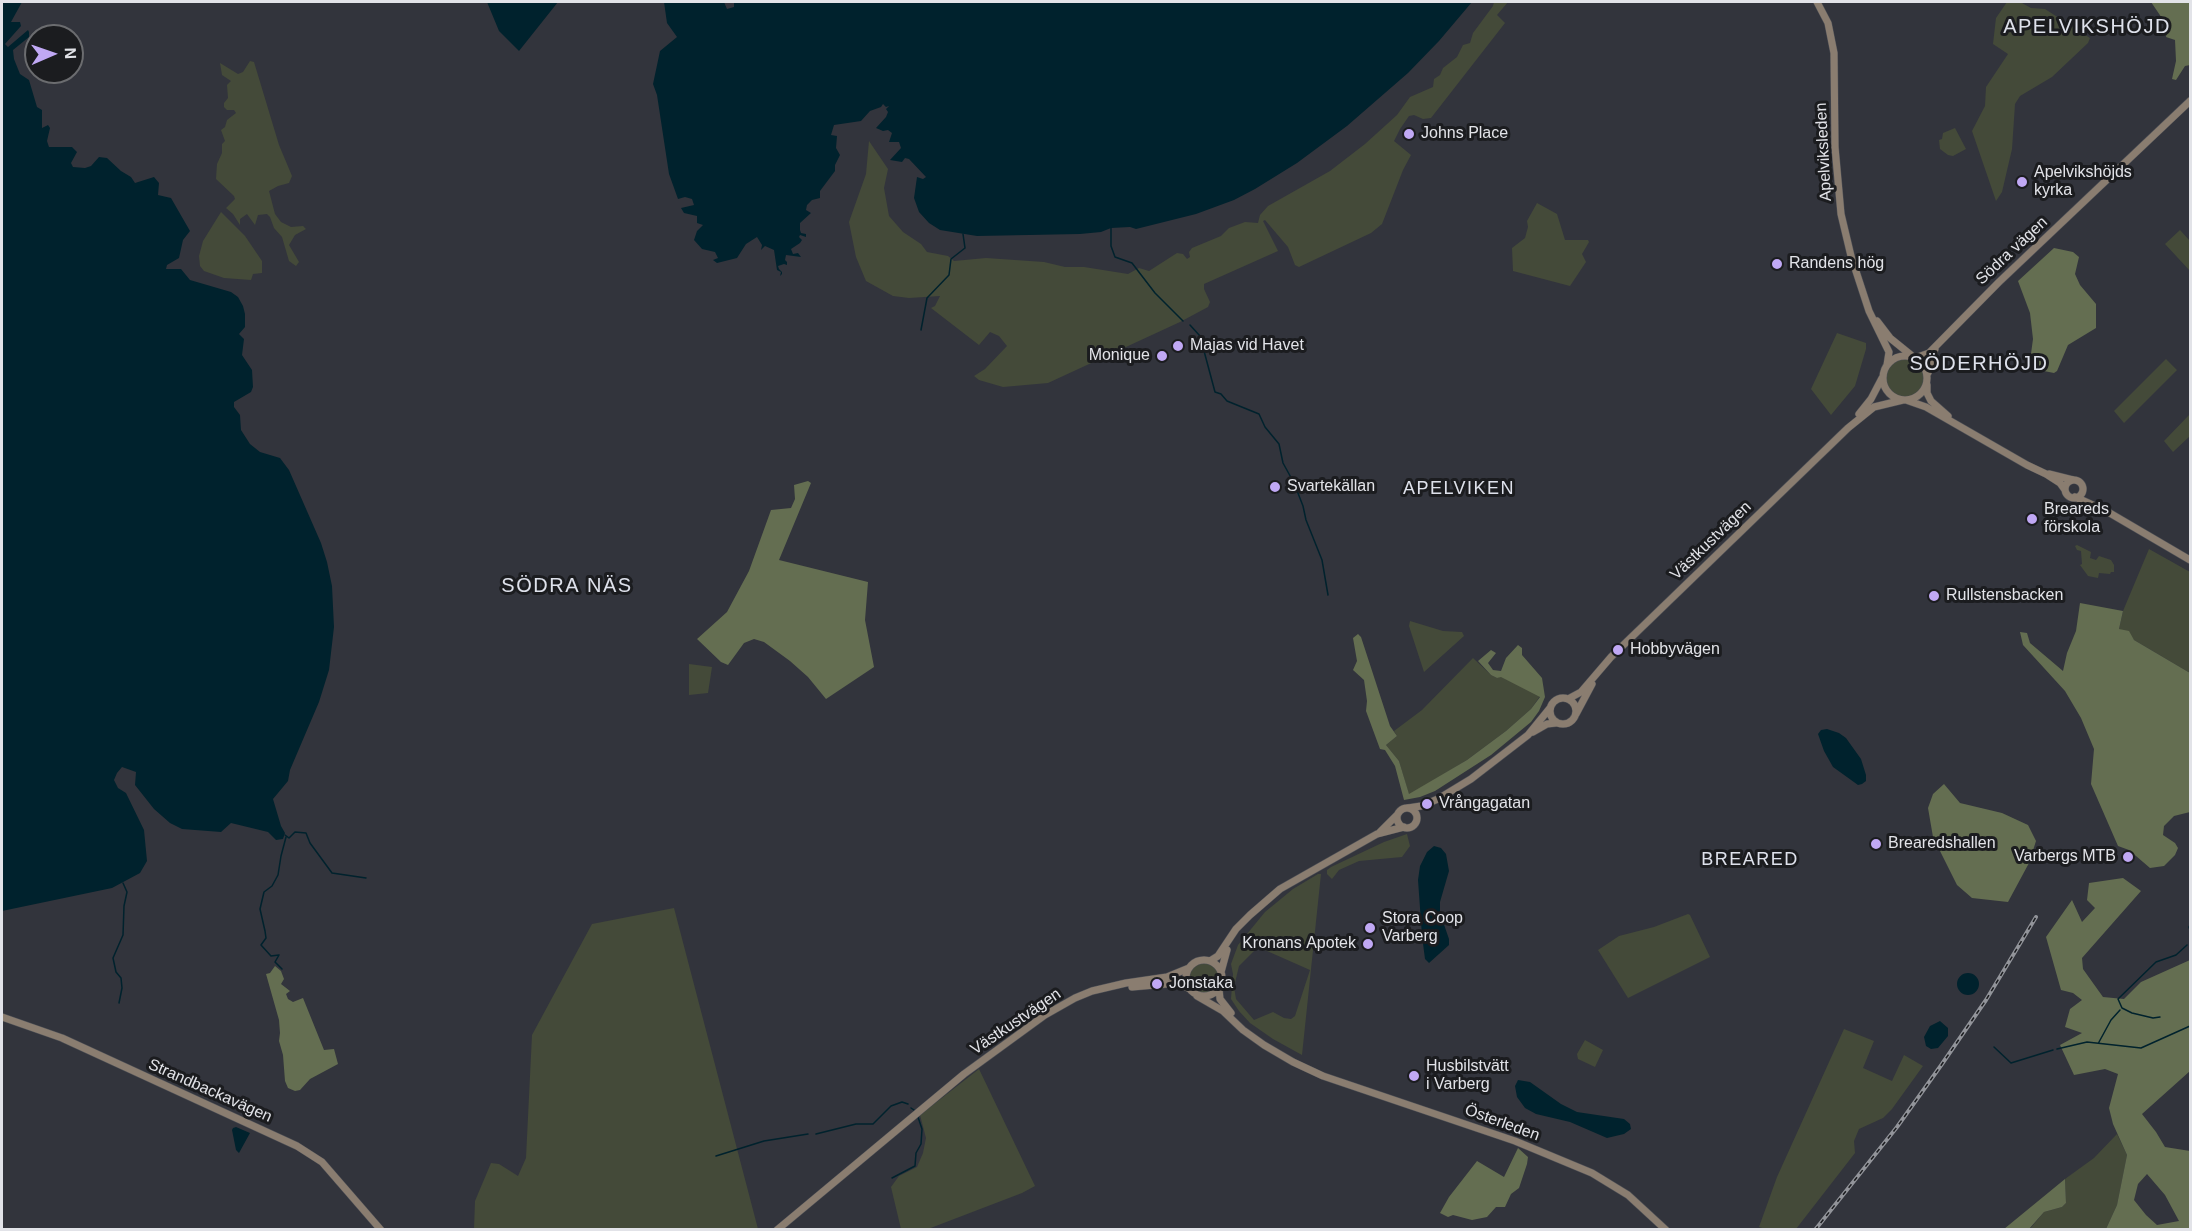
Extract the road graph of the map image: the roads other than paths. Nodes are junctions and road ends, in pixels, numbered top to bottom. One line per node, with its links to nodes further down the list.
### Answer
1 (1817, 2): 5 (street, Apelviksleden)
2 (2190, 101): 4 (street, Södra vägen)
3 (2190, 107): 4 (street, Södra vägen)
4 (2153, 136): 6 (street, Södra vägen)
5 (1867, 302): 7 (street, Apelviksleden); 8 (street, Apelviksleden)
6 (1943, 337): 7 (street, Södra vägen); 10 (street, Södra vägen)
7 (1914, 358): 8 (street); 10 (street)
8 (1887, 365): 9 (street)
9 (1884, 374): 11 (street); 12 (street, Västkustvägen)
10 (1927, 381): 11 (street); 13 (street)
11 (1905, 400): 12 (street, Västkustvägen); 13 (street)
12 (1848, 428): 21 (street, Västkustvägen)
13 (1967, 430): 14 (street)
14 (2046, 474): 15 (street); 17 (street)
15 (2073, 480): 16 (street); 17 (street)
16 (2083, 488): 18 (street); 19 (street)
17 (2065, 490): 18 (street)
18 (2075, 497): 19 (street)
19 (2108, 512): 20 (street)
20 (2190, 560)
21 (1595, 676): 22 (street, Västkustvägen); 24 (street, Västkustvägen)
22 (1568, 699): 23 (street); 24 (street)
23 (1550, 708): 25 (street); 26 (street)
24 (1576, 715): 25 (street)
25 (1556, 723): 26 (street)
26 (1528, 735): 27 (street)
27 (1438, 799): 28 (street); 30 (street)
28 (1408, 808): 29 (street); 30 (street)
29 (1397, 816): 31 (street); 32 (street)
30 (1416, 821): 31 (street)
31 (1404, 827): 32 (street)
32 (1377, 834): 33 (street)
33 (1250, 915): 34 (street); 36 (street)
34 (1210, 961): 35 (street); 36 (street)
35 (1189, 968): 37 (street); 42 (street, Västkustvägen)
36 (1221, 972): 38 (street)
37 (1188, 988): 39 (street); 42 (street, Västkustvägen)
38 (1219, 989): 39 (street); 41 (street, Österleden)
39 (1197, 996): 41 (street, Österleden)
40 (2, 1017): 43 (street, Strandbackavägen)
41 (1251, 1035): 45 (street, Österleden)
42 (964, 1074): 44 (street, Västkustvägen)
43 (381, 1230)
44 (777, 1230)
45 (1666, 1230)

